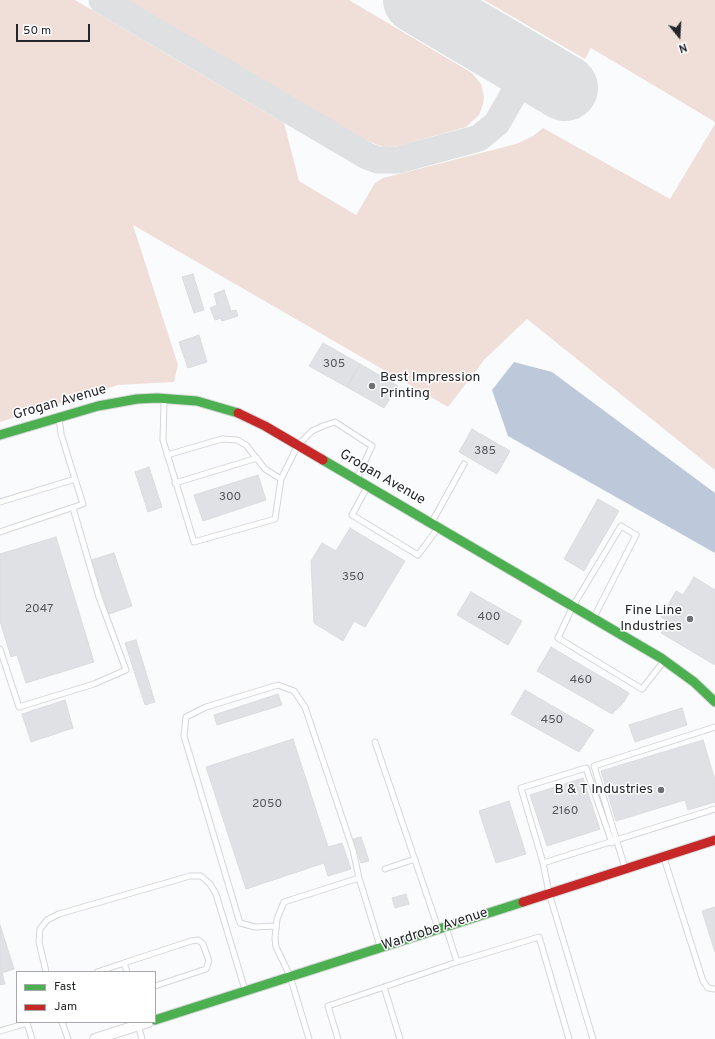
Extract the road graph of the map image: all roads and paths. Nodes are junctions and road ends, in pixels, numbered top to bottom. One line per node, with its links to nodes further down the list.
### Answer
1 (164, 399): 2 (street, Grogan Avenue); 4 (street, Grogan Avenue); 5 (lane)
2 (59, 417): 3 (street, Grogan Avenue); 8 (lane)
3 (0, 434)
4 (298, 445): 9 (lane); 10 (street, Grogan Avenue); 10 (lane)
5 (167, 455): 6 (lane); 11 (lane)
6 (257, 458): 9 (lane); 11 (lane)
7 (464, 464): 15 (lane)
8 (75, 479): 13 (lane); 14 (lane)
9 (281, 479): 11 (lane)
10 (356, 479): 12 (street, Grogan Avenue)
11 (175, 483)
12 (368, 486): 15 (street, Grogan Avenue); 15 (lane)
13 (0, 502)
14 (73, 508): 16 (lane); 19 (lane)
15 (435, 525): 17 (street, Grogan Avenue)
16 (0, 532)
17 (574, 606): 18 (street, Grogan Avenue); 18 (lane); 20 (lane)
18 (594, 618): 20 (street, Grogan Avenue)
19 (0, 649)
20 (664, 660): 21 (street, Grogan Avenue)
21 (715, 702)
22 (715, 727): 26 (lane)
23 (375, 742): 28 (lane)
24 (715, 809): 26 (lane)
25 (715, 840): 27 (street, Wardrobe Avenue)
26 (615, 842): 29 (lane); 29 (lane); 31 (lane)
27 (664, 856): 31 (street, Wardrobe Avenue); 45 (lane)
28 (415, 859): 30 (lane); 35 (lane)
29 (543, 863): 33 (lane)
30 (385, 869)
31 (625, 869): 33 (street, Wardrobe Avenue)
32 (359, 878): 34 (lane); 34 (lane); 36 (lane)
33 (549, 893): 35 (street, Wardrobe Avenue); 59 (lane)
34 (276, 926): 42 (lane)
35 (442, 927): 36 (street, Wardrobe Avenue); 37 (lane)
36 (380, 947): 42 (street, Wardrobe Avenue)
37 (457, 962): 44 (lane); 58 (lane)
38 (124, 963): 40 (lane); 41 (lane); 43 (lane)
39 (46, 970): 46 (lane)
40 (100, 971)
41 (127, 971)
42 (290, 976): 46 (street, Wardrobe Avenue); 55 (lane)
43 (156, 986)
44 (384, 987): 56 (lane); 57 (lane)
45 (715, 989)
46 (245, 990): 47 (street, Wardrobe Avenue)
47 (156, 1020)
48 (62, 1023): 52 (lane)
49 (143, 1023): 53 (street); 54 (lane)
50 (0, 1031): 51 (lane)
51 (32, 1039)
52 (68, 1039)
53 (95, 1039)
54 (142, 1039)
55 (309, 1039)
56 (338, 1039)
57 (400, 1039)
58 (570, 1039)
59 (593, 1039)

